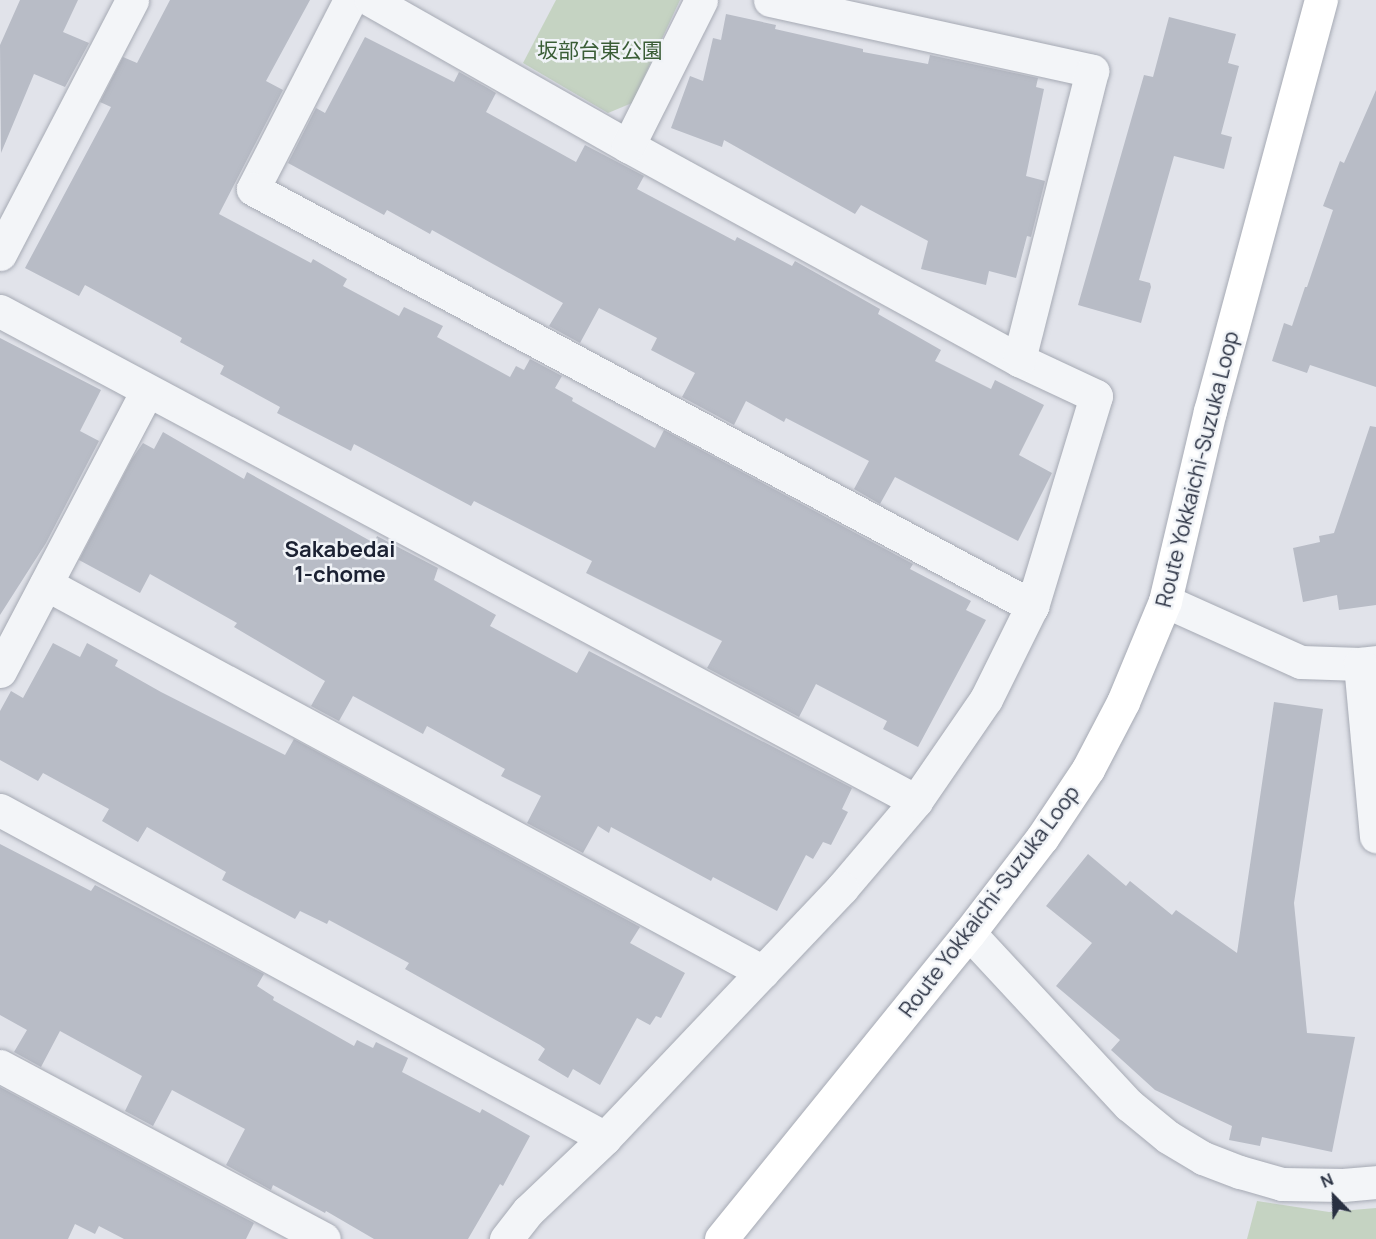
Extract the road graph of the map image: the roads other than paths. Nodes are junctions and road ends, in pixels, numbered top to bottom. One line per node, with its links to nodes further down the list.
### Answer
1 (132, 0): 8 (street)
2 (350, 0): 14 (street)
3 (371, 0): 7 (street)
4 (701, 0): 7 (street)
5 (770, 0): 10 (street)
6 (1321, 0): 13 (main road, Route Yokkaichi-Suzuka Loop)
7 (628, 146): 10 (street)
8 (0, 254)
9 (0, 311): 11 (street)
10 (1019, 360): 14 (street)
11 (147, 391): 12 (street); 17 (street)
12 (46, 584): 16 (street); 21 (street)
13 (1165, 601): 15 (street); 20 (main road, Route Yokkaichi-Suzuka Loop)
14 (1032, 606): 17 (street)
15 (1368, 663): 19 (street)
16 (0, 671)
17 (916, 801): 21 (street)
18 (0, 810): 23 (street)
19 (1376, 836)
20 (969, 933): 24 (street); 25 (main road, Route Yokkaichi-Suzuka Loop)
21 (763, 972): 23 (street)
22 (0, 1066): 26 (street)
23 (604, 1138): 27 (street)
24 (1376, 1182)
25 (731, 1236)
26 (324, 1239)
27 (506, 1239)

